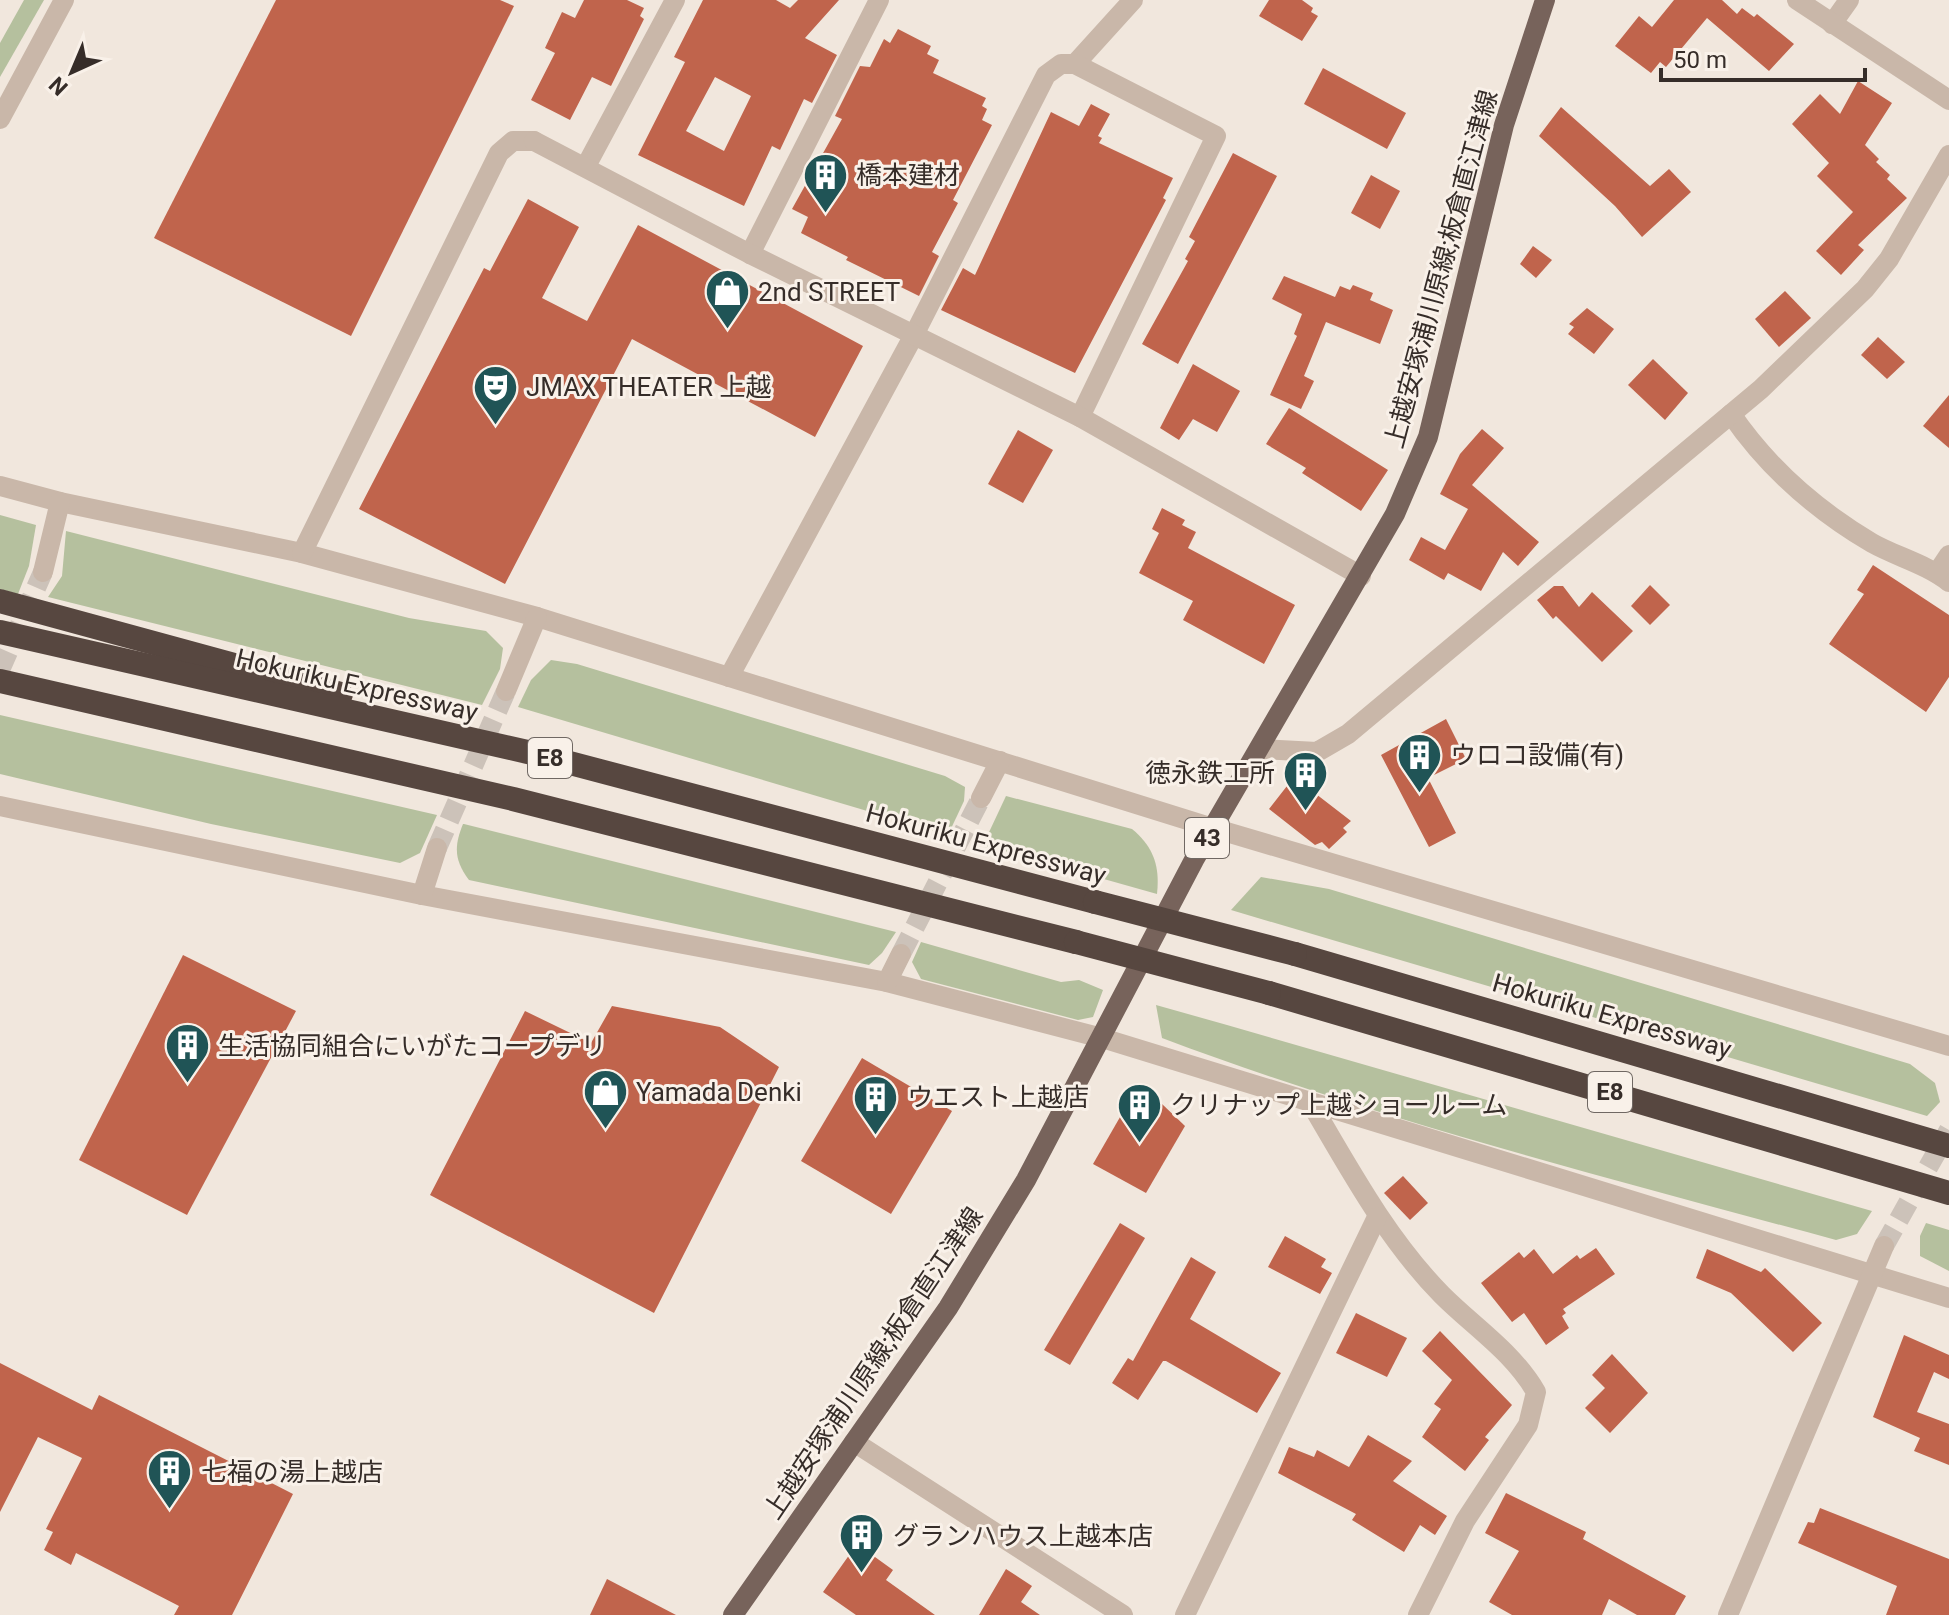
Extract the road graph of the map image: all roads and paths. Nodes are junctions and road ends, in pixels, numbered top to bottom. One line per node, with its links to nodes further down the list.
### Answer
1 (64, 0): 11 (street)
2 (675, 0): 13 (street)
3 (879, 0): 14 (street)
4 (1133, 0): 9 (street)
5 (1545, 0): 23 (main road, 上越安塚浦川原線;板倉直江津線 / 43)
6 (1797, 0): 8 (street)
7 (1849, 0): 8 (street)
8 (1832, 24): 10 (street)
9 (1075, 64): 15 (street); 17 (street)
10 (1949, 100)
11 (0, 119)
12 (1949, 155): 16 (street)
13 (586, 166): 14 (street); 20 (street)
14 (750, 254): 15 (street)
15 (915, 333): 17 (street); 27 (street)
16 (1731, 414): 21 (street); 30 (street)
17 (1080, 417): 23 (street)
18 (0, 486): 19 (street)
19 (60, 502): 20 (street); 22 (street)
20 (302, 553): 25 (street)
21 (1945, 570)
22 (43, 572)
23 (1361, 576): 30 (main road, 上越安塚浦川原線;板倉直江津線 / 43)
24 (0, 601): 31 (highway)
25 (537, 617): 27 (street); 29 (street)
26 (0, 632): 31 (highway, Hokuriku Expressway / E8)
27 (729, 677): 32 (street)
28 (0, 681): 44 (highway, E8, bridge)
29 (506, 691)
30 (1261, 749): 35 (main road, 上越安塚浦川原線;板倉直江津線 / 43)
31 (532, 753): 43 (highway, Hokuriku Expressway / E8, bridge)
32 (1000, 761): 33 (street); 35 (street)
33 (981, 798)
34 (0, 806): 37 (street)
35 (1213, 828): 40 (main road, 上越安塚浦川原線;板倉直江津線 / 43); 41 (street)
36 (437, 848): 37 (street)
37 (422, 895): 39 (street)
38 (901, 954): 39 (street)
39 (887, 982): 40 (street)
40 (1102, 1038): 42 (street); 49 (main road, 上越安塚浦川原線;板倉直江津線 / 43)
41 (1949, 1046)
42 (1310, 1102): 45 (street); 47 (street)
43 (1949, 1146)
44 (1949, 1193)
45 (1377, 1217): 52 (street); 53 (street)
46 (1884, 1246): 47 (street)
47 (1874, 1276): 48 (street); 54 (street)
48 (1949, 1298)
49 (854, 1442): 50 (main road, 上越安塚浦川原線;板倉直江津線 / 43); 51 (street)
50 (733, 1615)
51 (1123, 1615)
52 (1185, 1615)
53 (1418, 1615)
54 (1728, 1615)

